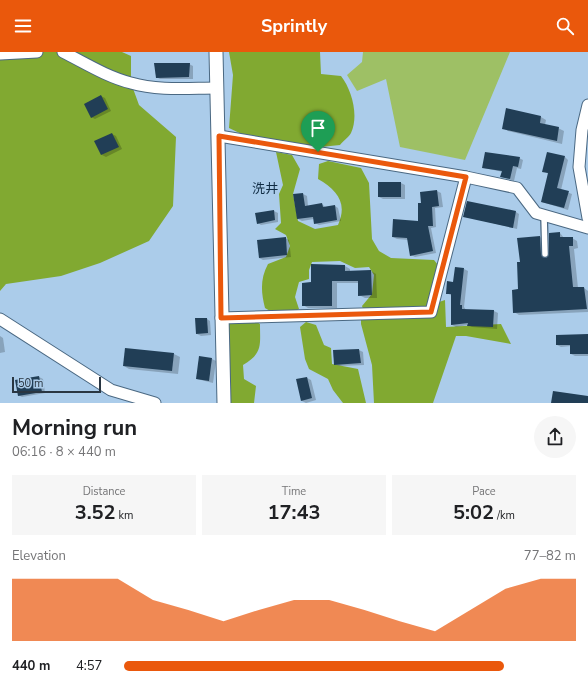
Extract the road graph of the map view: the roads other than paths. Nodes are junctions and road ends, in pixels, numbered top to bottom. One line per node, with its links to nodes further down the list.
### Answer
1 (37, 52): 4 (street)
2 (63, 52): 5 (street)
3 (216, 52): 5 (street)
4 (0, 54)
5 (217, 88): 7 (street)
6 (588, 105): 10 (street)
7 (219, 136): 8 (street); 13 (street)
8 (466, 177): 9 (street); 13 (street)
9 (544, 215): 11 (street); 12 (lane)
10 (588, 218)
11 (588, 228)
12 (545, 254)
13 (221, 318): 16 (street)
14 (0, 319): 15 (street)
15 (155, 403)
16 (224, 403)

